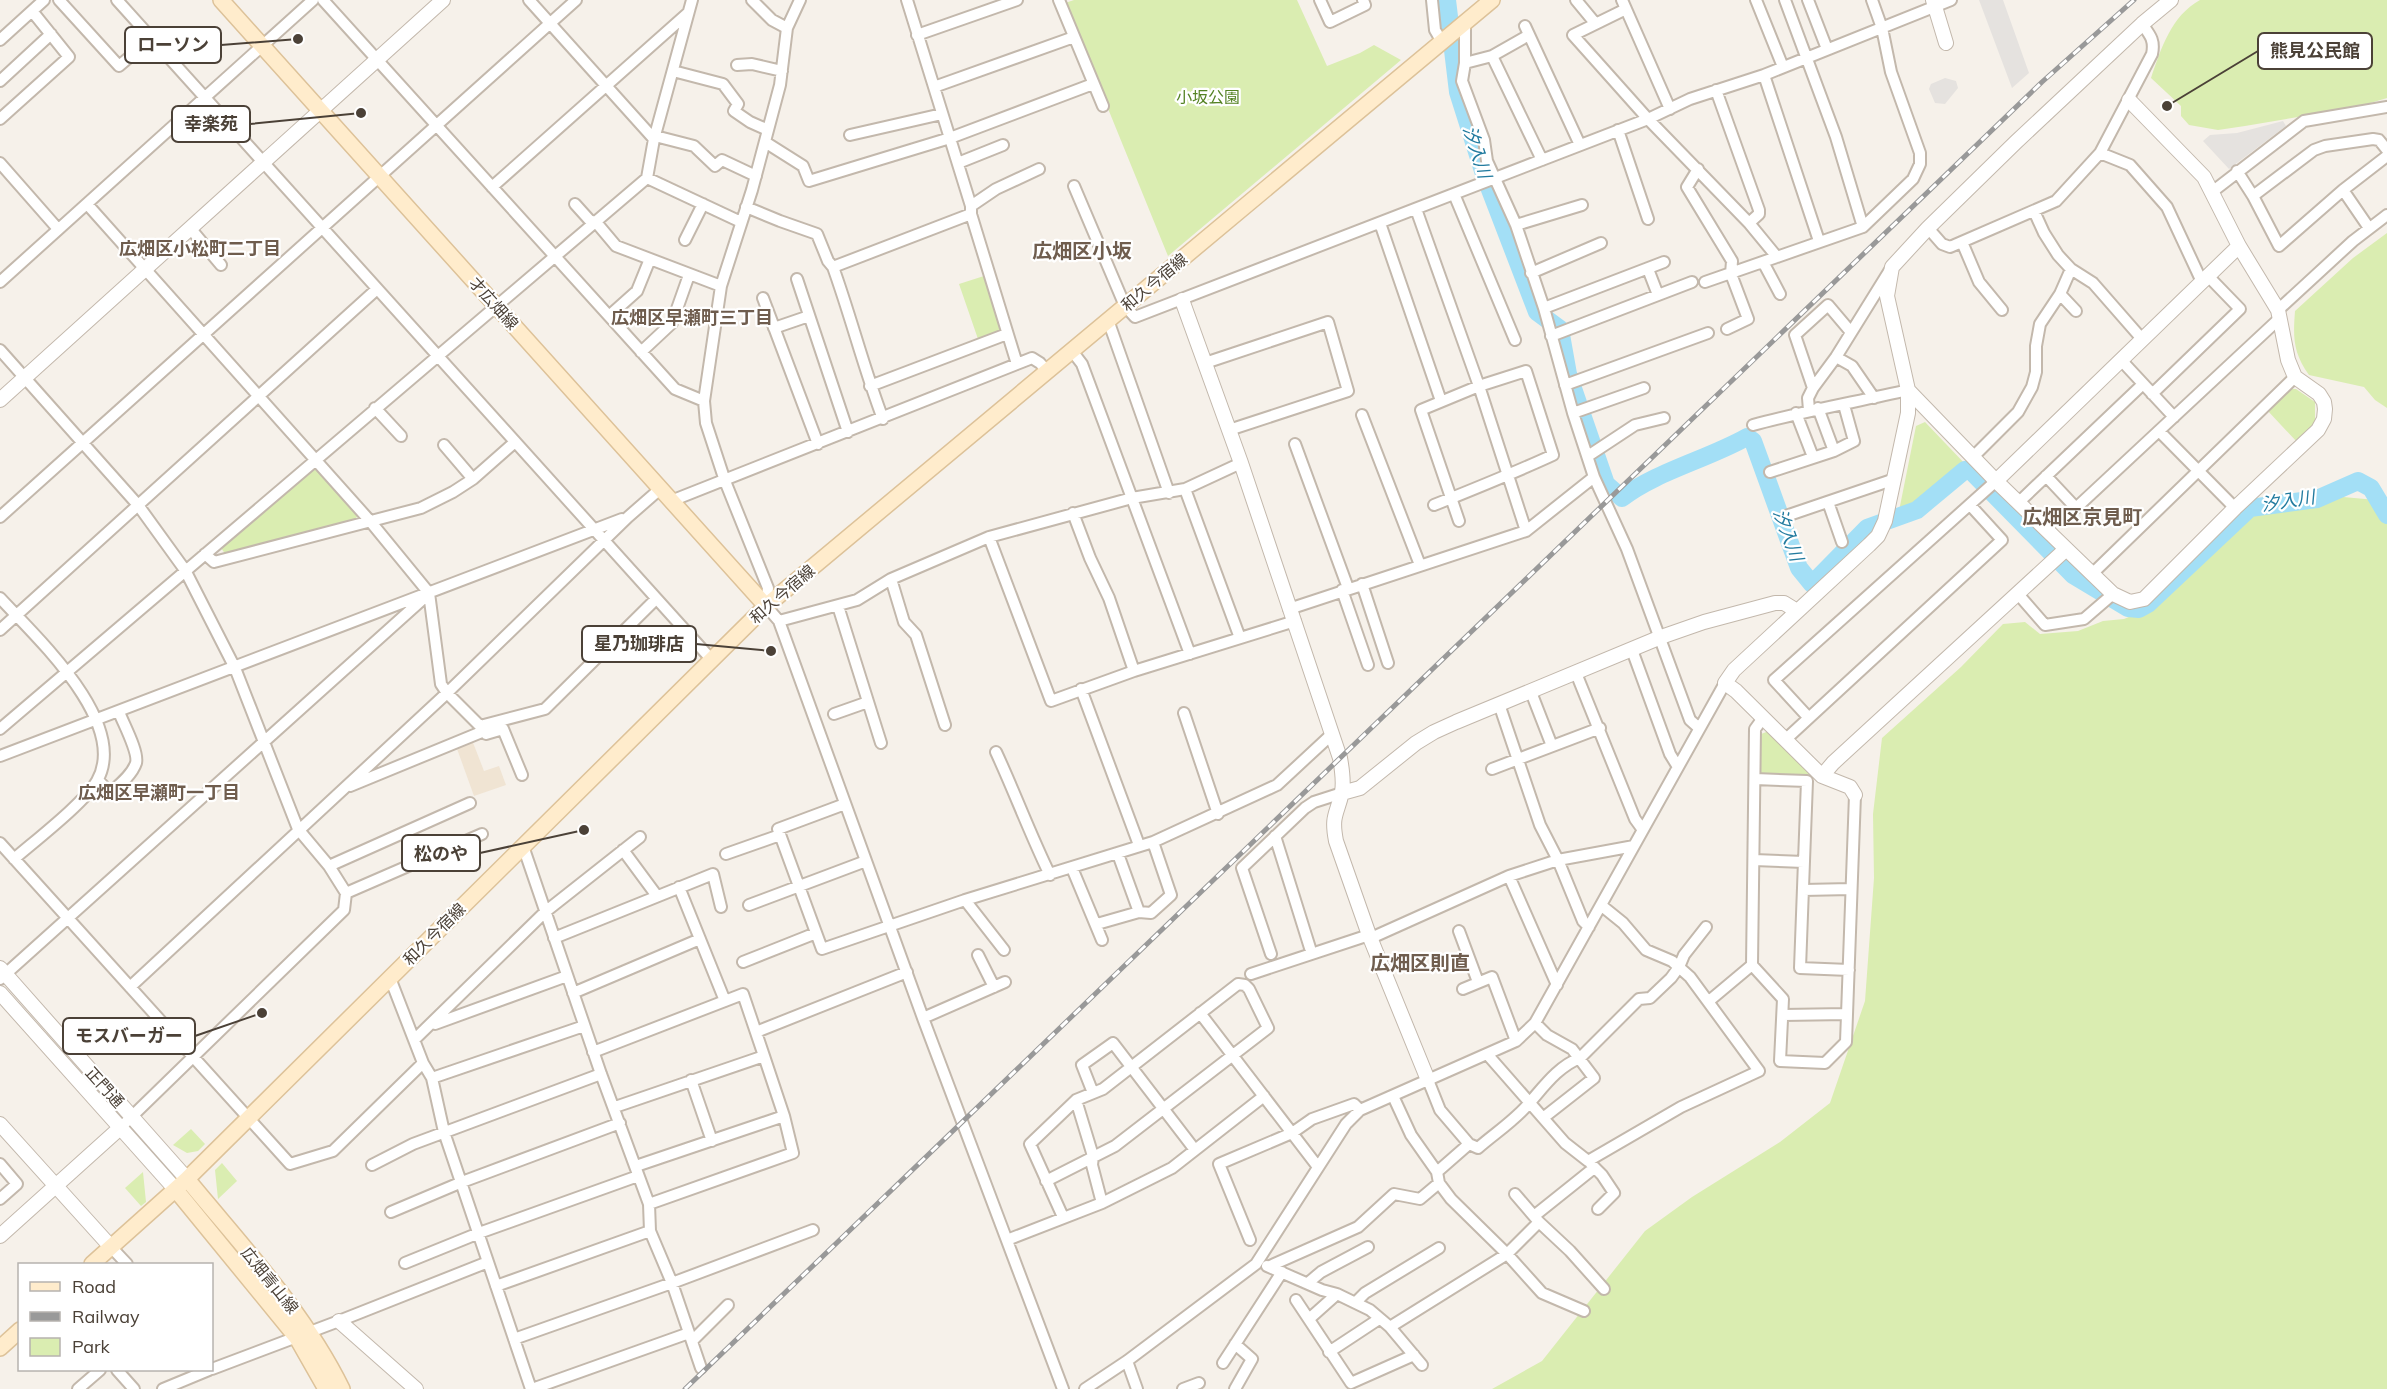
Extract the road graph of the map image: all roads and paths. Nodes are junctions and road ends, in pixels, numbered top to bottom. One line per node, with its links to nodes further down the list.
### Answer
1 (45, 0): 29 (street)
2 (59, 0): 40 (street)
3 (117, 0): 40 (street)
4 (221, 0): 44 (main road, 才広畑線)
5 (313, 0): 44 (street)
6 (323, 0): 48 (street)
7 (443, 0): 48 (street)
8 (529, 0): 32 (street)
9 (576, 0): 32 (street)
10 (692, 0): 30 (street)
11 (752, 0): 35 (street)
12 (800, 0): 35 (street)
13 (907, 0): 38 (street)
14 (1017, 0): 38 (street)
15 (1059, 0): 39 (street)
16 (1320, 0): 17 (street)
17 (1363, 0)
18 (1432, 0): 42 (street)
19 (1492, 0): 34 (main road, 和久今宿線)
20 (1576, 0): 31 (street)
21 (1756, 0): 51 (street)
22 (1785, 0): 47 (street)
23 (1808, 0): 45 (street)
24 (1872, 0): 36 (street)
25 (1951, 0): 27 (street)
26 (2171, 0): 33 (street)
27 (1934, 3): 36 (street); 43 (street)
28 (1624, 5): 31 (street); 64 (street)
29 (32, 11): 37 (street); 41 (street)
30 (688, 13): 52 (street); 57 (street)
31 (1594, 23): 67 (street)
32 (550, 24): 57 (street); 69 (street)
33 (2142, 24): 61 (street); 116 (street)
34 (1463, 25): 42 (main road, 和久今宿線); 49 (street)
35 (788, 28): 53 (street)
36 (1882, 28): 45 (street); 113 (street)
37 (51, 34): 55 (street); 68 (street)
38 (917, 35): 58 (street)
39 (1074, 37): 56 (street); 58 (street)
40 (152, 38): 60 (street)
41 (0, 40)
42 (1443, 42): 151 (main road, 和久今宿線)
43 (1946, 43)
44 (263, 46): 60 (street); 65 (main road, 才広畑線)
45 (1827, 49): 47 (street)
46 (1492, 56): 49 (street); 77 (street); 81 (street)
47 (1807, 58): 51 (street); 113 (street)
48 (377, 60): 65 (street); 69 (street)
49 (1465, 63): 91 (street)
50 (737, 65): 53 (street)
51 (1783, 67): 54 (street)
52 (673, 71): 70 (street); 73 (street)
53 (782, 71): 70 (street)
54 (1764, 75): 59 (street); 120 (street)
55 (0, 81)
56 (1093, 84): 62 (street); 74 (street)
57 (606, 86): 73 (street); 93 (street)
58 (934, 87): 66 (street)
59 (1716, 90): 64 (street); 111 (street)
60 (206, 98): 82 (street); 98 (street)
61 (2128, 100): 79 (street); 95 (street)
62 (1103, 106)
63 (2387, 107): 87 (street)
64 (1670, 109): 67 (street)
65 (321, 111): 82 (street); 89 (main road, 才広畑線)
66 (942, 114): 72 (street); 74 (street)
67 (1648, 119): 71 (street); 86 (street)
68 (0, 120)
69 (436, 126): 89 (street); 93 (street)
70 (768, 130): 75 (street)
71 (1618, 130): 77 (street); 107 (street)
72 (850, 135)
73 (655, 138): 88 (street); 90 (street)
74 (950, 138): 75 (street); 84 (street)
75 (765, 142): 88 (street)
76 (1003, 145): 84 (street)
77 (1580, 145): 81 (street)
78 (2387, 150): 97 (street)
79 (2100, 153): 105 (street); 139 (street)
80 (2387, 156): 94 (street)
81 (1542, 160): 91 (street)
82 (263, 162): 114 (street); 115 (street)
83 (0, 163): 118 (street)
84 (958, 163): 104 (street)
85 (1039, 169): 104 (street)
86 (1698, 170): 111 (street); 136 (street)
87 (2237, 171): 95 (street); 97 (street)
88 (756, 176): 102 (street)
89 (380, 177): 115 (street); 150 (main road, 才広畑線)
90 (647, 178): 100 (street); 108 (street)
91 (1494, 179): 96 (street); 112 (street)
92 (1074, 186): 151 (street)
93 (492, 188): 124 (street)
94 (2343, 190): 97 (street); 117 (street)
95 (2212, 192): 123 (street)
96 (1454, 194): 103 (street); 167 (street)
97 (2253, 196)
98 (87, 204): 118 (street); 134 (street)
99 (575, 204): 108 (street)
100 (703, 204): 109 (street); 119 (street)
101 (1582, 205): 112 (street)
102 (746, 207): 109 (street); 130 (street)
103 (1416, 209): 110 (street); 182 (street)
104 (971, 210): 130 (street); 164 (street)
105 (2034, 211): 121 (street); 133 (street)
106 (2387, 215): 117 (street)
107 (1648, 219)
108 (594, 222): 124 (street); 126 (street)
109 (741, 222): 143 (street)
110 (1380, 223): 149 (street); 191 (street)
111 (1749, 224): 125 (street)
112 (1516, 225): 135 (street)
113 (1863, 227): 120 (street)
114 (190, 228): 129 (street); 134 (street)
115 (323, 228): 144 (street); 165 (street)
116 (1928, 228): 121 (street); 131 (street)
117 (2369, 228): 155 (street)
118 (58, 230): 140 (street)
119 (685, 240)
120 (1819, 241): 125 (street)
121 (1962, 242): 153 (street)
122 (1601, 243): 135 (street)
123 (2239, 246): 139 (street); 155 (street)
124 (555, 255): 150 (street); 156 (street)
125 (1777, 257): 128 (street)
126 (650, 259): 137 (street); 156 (street)
127 (1664, 262): 132 (street)
128 (1763, 262): 136 (street); 145 (street)
129 (221, 265)
130 (833, 267): 181 (street)
131 (1892, 267): 162 (street); 185 (street)
132 (1648, 268): 147 (street); 152 (street)
133 (2071, 269): 146 (street); 166 (street)
134 (144, 270): 165 (street); 177 (street)
135 (1531, 273): 152 (street)
136 (1731, 274): 142 (street); 160 (street)
137 (689, 275): 143 (street); 170 (street)
138 (797, 279): 157 (street)
139 (2205, 279): 166 (street); 186 (street)
140 (0, 282)
141 (1692, 282): 147 (street)
142 (1705, 282)
143 (721, 286): 190 (street)
144 (377, 289): 171 (street); 187 (street)
145 (1780, 294)
146 (2060, 294): 154 (street); 214 (street)
147 (1658, 295): 161 (street)
148 (763, 298): 159 (street)
149 (1182, 300): 151 (street); 174 (street)
150 (496, 306): 171 (street); 226 (main road, 才広畑線)
151 (1125, 306): 158 (main road, 和久今宿線)
152 (1544, 308): 161 (street)
153 (2002, 310)
154 (2076, 311)
155 (2279, 314): 178 (street); 199 (street)
156 (609, 316): 170 (street)
157 (809, 316): 159 (street); 204 (street)
158 (1108, 320): 169 (main road, 和久今宿線); 228 (street)
159 (774, 328): 208 (street)
160 (1727, 328)
161 (1549, 330): 179 (street)
162 (1850, 331): 172 (street); 184 (street)
163 (1708, 333): 179 (street)
164 (1007, 334): 175 (street); 181 (street)
165 (203, 336): 187 (street); 207 (street)
166 (2142, 339): 173 (street)
167 (1515, 340)
168 (0, 350): 177 (street)
169 (1072, 351): 176 (main road, 和久今宿線); 229 (street)
170 (641, 352): 190 (street)
171 (437, 355): 193 (street); 206 (street)
172 (1836, 357): 184 (street); 188 (street)
173 (2121, 360): 180 (street); 225 (street)
174 (1205, 363): 202 (street); 202 (street)
175 (1017, 364): 176 (street); 200 (street)
176 (1047, 371): 262 (main road, 和久今宿線)
177 (25, 377): 189 (street); 207 (street)
178 (2295, 377): 217 (street); 237 (street)
179 (1568, 384): 195 (street)
180 (2143, 384): 186 (street); 220 (street)
181 (870, 386): 200 (street)
182 (1479, 386): 191 (street); 219 (street); 219 (street)
183 (1644, 388): 195 (street)
184 (1813, 388): 194 (street)
185 (1908, 390): 188 (street); 214 (street); 224 (street)
186 (2152, 394): 199 (street)
187 (259, 397): 215 (street); 235 (street)
188 (1874, 398): 192 (street)
189 (0, 399)
190 (704, 401): 223 (street)
191 (1441, 401): 230 (street)
192 (1844, 405): 194 (street); 211 (street)
193 (375, 408): 205 (street); 215 (street)
194 (1813, 409): 196 (street); 211 (street)
195 (1573, 413): 212 (street)
196 (1796, 413): 201 (street); 213 (street)
197 (1362, 415): 251 (street)
198 (1664, 417): 212 (street)
199 (2174, 417): 203 (street)
200 (883, 419): 204 (street)
201 (1753, 424)
202 (1229, 430): 216 (street)
203 (2159, 431): 217 (street); 220 (street)
204 (848, 432): 208 (street)
205 (401, 436)
206 (515, 442): 222 (street); 244 (street)
207 (83, 443): 235 (street); 240 (street)
208 (818, 444): 223 (street)
209 (1294, 444): 256 (street)
210 (444, 445): 222 (street)
211 (1834, 451): 213 (street)
212 (1588, 456): 221 (street)
213 (1813, 457): 218 (street)
214 (1973, 457): 225 (street)
215 (315, 460): 242 (street); 250 (street)
216 (1241, 464): 227 (street); 265 (street)
217 (2199, 470): 237 (street); 253 (street)
218 (1770, 472)
219 (1508, 476): 230 (street); 245 (street)
220 (2046, 476): 233 (street)
221 (1594, 477): 245 (street); 270 (street)
222 (473, 479): 242 (street)
223 (726, 480): 231 (street); 262 (street)
224 (1892, 480): 232 (street); 264 (street)
225 (1996, 481): 233 (street); 236 (street)
226 (660, 489): 231 (main road, 才広畑線); 241 (street)
227 (1185, 489): 228 (street); 269 (street)
228 (1169, 493): 229 (street)
229 (1132, 498): 238 (street); 272 (street)
230 (1451, 498): 234 (street); 243 (street)
231 (671, 501): 262 (main road, 才広畑線)
232 (1828, 502): 239 (street); 248 (street)
233 (2018, 503): 249 (street)
234 (1434, 504)
235 (138, 505): 252 (street); 266 (street)
236 (1970, 505): 289 (street); 289 (street)
237 (2235, 508): 259 (street)
238 (1073, 513): 246 (street); 277 (street)
239 (1786, 516)
240 (0, 517)
241 (628, 517): 244 (street); 247 (street)
242 (370, 521): 250 (street); 257 (street)
243 (1459, 521)
244 (594, 529): 247 (street); 257 (street)
245 (1526, 531): 251 (street)
246 (989, 537): 254 (street); 281 (street)
247 (604, 540): 261 (street); 283 (street)
248 (1842, 542)
249 (2065, 550): 253 (street); 258 (street)
250 (205, 554): 252 (street)
251 (1420, 566): 255 (street)
252 (185, 570): 276 (street); 278 (street)
253 (2092, 574): 259 (street)
254 (891, 579): 263 (street); 292 (street)
255 (1362, 584): 256 (street); 274 (street)
256 (1345, 589): 265 (street); 275 (street)
257 (429, 594): 276 (street); 283 (street); 299 (street)
258 (2018, 594): 259 (street); 308 (street)
259 (2113, 594)
260 (0, 598): 266 (street)
261 (656, 598): 273 (street); 293 (street)
262 (766, 606): 267 (street); 273 (main road, 和久今宿線)
263 (838, 606): 267 (street); 284 (street)
264 (1797, 611): 270 (street); 280 (street)
265 (1292, 615): 269 (street); 297 (street)
266 (16, 616): 268 (street); 278 (street)
267 (779, 621): 315 (street)
268 (0, 630)
269 (1240, 638): 272 (street)
270 (1661, 638): 271 (street); 295 (street)
271 (1632, 650): 279 (street); 305 (street)
272 (1190, 654): 277 (street)
273 (711, 659): 326 (main road, 和久今宿線)
274 (1388, 663)
275 (1368, 665)
276 (235, 668): 286 (street); 299 (street)
277 (1134, 671): 281 (street)
278 (67, 672): 291 (street); 296 (street)
279 (1576, 673): 282 (street); 294 (street)
280 (1725, 683): 290 (street); 295 (street)
281 (1081, 689): 325 (street)
282 (1531, 692): 285 (street); 301 (street)
283 (447, 693): 293 (street); 311 (street)
284 (868, 702): 288 (street); 300 (street)
285 (1499, 704): 304 (street); 312 (street)
286 (119, 712): 291 (street); 310 (street)
287 (1184, 713): 316 (street)
288 (834, 714)
289 (1808, 717): 298 (street)
290 (1763, 718): 298 (street); 309 (street)
291 (98, 720): 303 (street); 310 (street)
292 (945, 725)
293 (482, 728): 307 (street); 311 (street)
294 (1600, 728): 301 (street); 318 (street)
295 (1699, 728): 305 (street)
296 (0, 729)
297 (1331, 735): 312 (street); 316 (street)
298 (1785, 740): 308 (street)
299 (264, 742): 317 (street); 352 (street)
300 (881, 742)
301 (1552, 746): 304 (street)
302 (996, 752): 338 (street)
303 (0, 756)
304 (1518, 759): 306 (street); 332 (street)
305 (1678, 767): 318 (street)
306 (1492, 769)
307 (522, 775)
308 (1822, 776): 313 (street)
309 (1755, 779): 333 (street); 335 (street)
310 (98, 780): 331 (street)
311 (342, 789): 317 (street)
312 (1342, 793): 321 (street); 359 (street)
313 (1855, 795): 342 (street)
314 (470, 803): 336 (street)
315 (845, 804): 320 (street); 334 (street)
316 (1218, 814): 323 (street)
317 (298, 830): 336 (street); 379 (street)
318 (1643, 830): 327 (street)
319 (482, 834): 344 (street)
320 (780, 836): 329 (street); 340 (street)
321 (1275, 836): 363 (street); 365 (street)
322 (640, 837): 328 (street)
323 (1153, 842): 325 (street); 351 (street)
324 (0, 843): 331 (street)
325 (1139, 845): 330 (street)
326 (523, 846): 350 (street); 375 (main road, 和久今宿線)
327 (1634, 846): 332 (street); 348 (street)
328 (623, 850): 345 (street); 350 (street)
329 (726, 854)
330 (1118, 854): 337 (street); 351 (street)
331 (14, 859): 352 (street)
332 (1558, 860): 339 (street); 355 (street)
333 (1754, 860): 335 (street); 368 (street)
334 (866, 861): 340 (street); 354 (street)
335 (1804, 862): 343 (street)
336 (329, 866): 344 (street)
337 (1072, 868): 338 (street); 353 (street)
338 (1050, 875): 346 (street)
339 (1509, 876): 359 (street); 378 (street)
340 (798, 885): 347 (street); 358 (street)
341 (679, 887): 345 (street); 349 (street); 361 (street)
342 (1851, 888): 343 (street); 370 (street)
343 (1803, 890): 370 (street)
344 (346, 893): 400 (street)
345 (657, 896): 360 (street)
346 (965, 900): 354 (street); 364 (street)
347 (749, 905)
348 (1602, 906): 355 (street); 369 (street)
349 (722, 907)
350 (545, 912): 360 (street); 391 (street)
351 (1139, 912): 353 (street)
352 (68, 918): 372 (street); 379 (street)
353 (1096, 924): 362 (street)
354 (891, 927): 358 (street); 371 (street)
355 (1589, 927): 378 (street)
356 (1706, 927): 369 (street)
357 (1459, 931): 377 (street)
358 (816, 933): 367 (street)
359 (1370, 937): 373 (street); 407 (street)
360 (554, 938): 374 (street)
361 (700, 939): 383 (street); 384 (street)
362 (1102, 940)
363 (1310, 948)
364 (1004, 950)
365 (1271, 954)
366 (978, 955): 380 (street)
367 (743, 962)
368 (1752, 965): 385 (street); 388 (street)
369 (1679, 967): 385 (street); 401 (street)
370 (1849, 970): 387 (street)
371 (907, 972): 389 (street); 393 (street)
372 (2, 974): 417 (street, 正門通)
373 (1251, 974)
374 (567, 976): 383 (street); 391 (street)
375 (390, 978): 394 (street); 419 (main road, 和久今宿線)
376 (1005, 982): 380 (street)
377 (1478, 982): 381 (street); 395 (street)
378 (1557, 985): 390 (street)
379 (130, 987): 400 (street)
380 (994, 987): 389 (street)
381 (1463, 988)
382 (0, 993): 422 (street, 正門通)
383 (573, 993): 392 (street)
384 (725, 1000): 393 (street); 396 (street)
385 (1709, 1000): 430 (street)
386 (1200, 1012): 398 (street); 398 (street); 403 (street)
387 (1847, 1014): 388 (street); 388 (street)
388 (1783, 1015)
389 (923, 1018): 452 (street)
390 (1535, 1023): 395 (street); 401 (street)
391 (429, 1026): 394 (street)
392 (584, 1026): 396 (street); 405 (street)
393 (756, 1032): 399 (street)
394 (414, 1040): 402 (street)
395 (1516, 1041): 397 (street)
396 (593, 1052): 404 (street)
397 (1487, 1054): 407 (street); 412 (street)
398 (1232, 1055): 409 (street); 414 (street)
399 (764, 1056): 406 (street); 416 (street)
400 (193, 1057): 417 (street); 419 (street)
401 (1580, 1058): 412 (street); 418 (street)
402 (423, 1063): 405 (street); 419 (street)
403 (1130, 1068): 408 (street); 408 (street); 414 (street)
404 (601, 1074): 413 (street); 423 (street)
405 (432, 1078): 423 (street)
406 (691, 1080): 413 (street); 425 (street)
407 (1428, 1080): 410 (street); 426 (street)
408 (1093, 1093): 411 (street)
409 (1264, 1096): 424 (street); 427 (street)
410 (1393, 1096): 415 (street); 434 (street)
411 (1076, 1100): 428 (street); 435 (street)
412 (1531, 1102): 418 (street); 426 (street)
413 (615, 1107): 420 (street)
414 (1162, 1109): 427 (street); 428 (street)
415 (1360, 1110): 424 (street); 432 (street)
416 (784, 1116): 425 (street); 442 (street)
417 (132, 1117): 422 (street); 437 (street, 正門通)
418 (1543, 1118): 430 (street)
419 (248, 1119): 437 (main road, 和久今宿線)
420 (620, 1123): 433 (street); 436 (street)
421 (0, 1124): 438 (street)
422 (120, 1128): 437 (street, 正門通); 438 (street)
423 (444, 1132): 431 (street); 436 (street)
424 (1292, 1133): 432 (street); 453 (street)
425 (712, 1141): 433 (street)
426 (1469, 1144): 434 (street)
427 (1195, 1150): 441 (street)
428 (1094, 1156): 435 (street); 441 (street)
429 (0, 1164): 440 (street)
430 (1591, 1164): 443 (street); 446 (street)
431 (372, 1165)
432 (1318, 1167): 463 (street)
433 (637, 1171): 442 (street); 449 (street)
434 (1438, 1178): 450 (street); 458 (street)
435 (1046, 1181): 445 (street)
436 (462, 1182): 444 (street); 449 (street)
437 (181, 1184): 454 (main road, 和久今宿線); 480 (main road, 広畑青山線)
438 (56, 1186): 451 (street); 454 (street)
439 (1515, 1194): 446 (street)
440 (0, 1199)
441 (1102, 1203): 445 (street)
442 (650, 1204): 448 (street)
443 (1598, 1209)
444 (391, 1212)
445 (1063, 1217): 452 (street)
446 (1537, 1219): 458 (street); 469 (street)
447 (813, 1230): 466 (street)
448 (650, 1231): 466 (street); 468 (street)
449 (478, 1233): 459 (street); 462 (street)
450 (1347, 1234): 457 (street); 464 (street)
451 (0, 1236)
452 (1007, 1240): 503 (street)
453 (1250, 1240)
454 (111, 1247): 460 (main road, 和久今宿線); 461 (street)
455 (1368, 1247): 457 (street)
456 (1439, 1248): 472 (street)
457 (1357, 1253): 467 (street)
458 (1507, 1254): 474 (street); 478 (street)
459 (488, 1262): 468 (street); 477 (street)
460 (93, 1263)
461 (126, 1263)
462 (405, 1263)
463 (1256, 1264): 464 (street); 487 (street)
464 (1270, 1266): 465 (street)
465 (1282, 1272): 467 (street); 483 (street)
466 (672, 1283): 481 (street); 482 (street)
467 (1308, 1283): 470 (street)
468 (496, 1286): 482 (street)
469 (1604, 1289)
470 (1336, 1294): 472 (street); 476 (street)
471 (1296, 1300): 476 (street)
472 (1356, 1302): 475 (street)
473 (728, 1305): 481 (street)
474 (1584, 1311)
475 (1379, 1319): 478 (street); 485 (street)
476 (1309, 1320): 485 (street)
477 (339, 1322): 480 (street); 501 (street)
478 (1390, 1327): 486 (street)
479 (18, 1332): 484 (main road)
480 (304, 1335): 490 (street); 499 (main road, 広畑青山線); 500 (main road, 広畑青山線)
481 (691, 1337): 491 (street); 502 (street)
482 (514, 1339): 502 (street)
483 (1236, 1344): 488 (street); 507 (street)
484 (0, 1348)
485 (1329, 1352): 486 (street)
486 (1414, 1355): 489 (street)
487 (1127, 1361): 504 (street); 505 (street)
488 (1223, 1363)
489 (1422, 1365)
490 (213, 1368)
491 (701, 1368)
492 (99, 1371): 496 (street)
493 (118, 1371): 497 (street)
494 (205, 1371): 498 (street)
495 (1199, 1383): 506 (street)
496 (78, 1389)
497 (134, 1389)
498 (163, 1389)
499 (326, 1389)
500 (342, 1389)
501 (416, 1389)
502 (532, 1389)
503 (1063, 1389)
504 (1085, 1389)
505 (1137, 1389)
506 (1183, 1389)
507 (1235, 1389)

